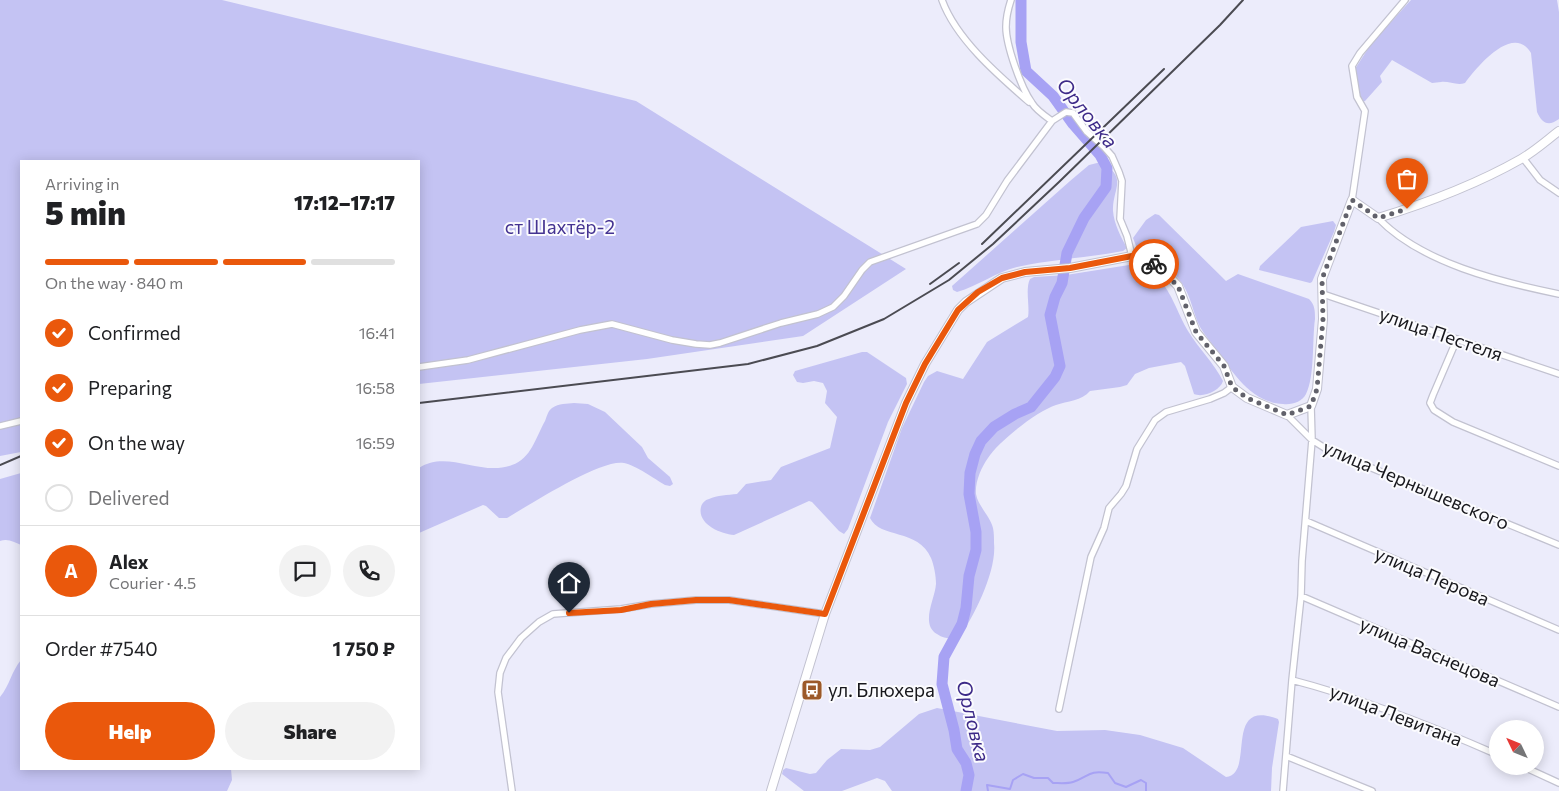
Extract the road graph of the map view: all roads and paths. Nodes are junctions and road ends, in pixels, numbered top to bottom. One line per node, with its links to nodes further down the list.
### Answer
1 (942, 0): 4 (street)
2 (1011, 0): 4 (street)
3 (1405, 0): 9 (street)
4 (1032, 105): 5 (street)
5 (1052, 121): 11 (street); 15 (street)
6 (1559, 131): 7 (main road)
7 (1523, 158): 8 (street); 10 (main road)
8 (1559, 193)
9 (1352, 200): 10 (main road); 12 (main road)
10 (1378, 218): 13 (street)
11 (1132, 256): 17 (main road); 27 (main road)
12 (1323, 294): 14 (street, улица Пестеля); 18 (main road)
13 (1559, 294)
14 (1457, 339): 16 (street, улица Пестеля); 23 (street)
15 (420, 367)
16 (1559, 374)
17 (1232, 387): 19 (main road, улица Чернышевского); 31 (street)
18 (1311, 406): 19 (main road); 22 (street)
19 (1287, 415): 22 (street, улица Чернышевского)
20 (20, 421): 21 (street)
21 (0, 426)
22 (1312, 440): 24 (street); 25 (street, улица Чернышевского)
23 (1559, 466)
24 (1306, 521): 26 (street); 28 (street, улица Перова)
25 (1559, 545)
26 (1301, 596): 29 (street); 30 (street, улица Васнецова)
27 (825, 614): 36 (street); 37 (main road)
28 (1559, 630)
29 (1292, 680): 32 (street, улица Левитана); 33 (street)
30 (1559, 707)
31 (1059, 708)
32 (1489, 751)
33 (1286, 756): 38 (street); 39 (street)
34 (1542, 775): 35 (street)
35 (1559, 783)
36 (512, 791)
37 (771, 791)
38 (1283, 791)
39 (1372, 791)

